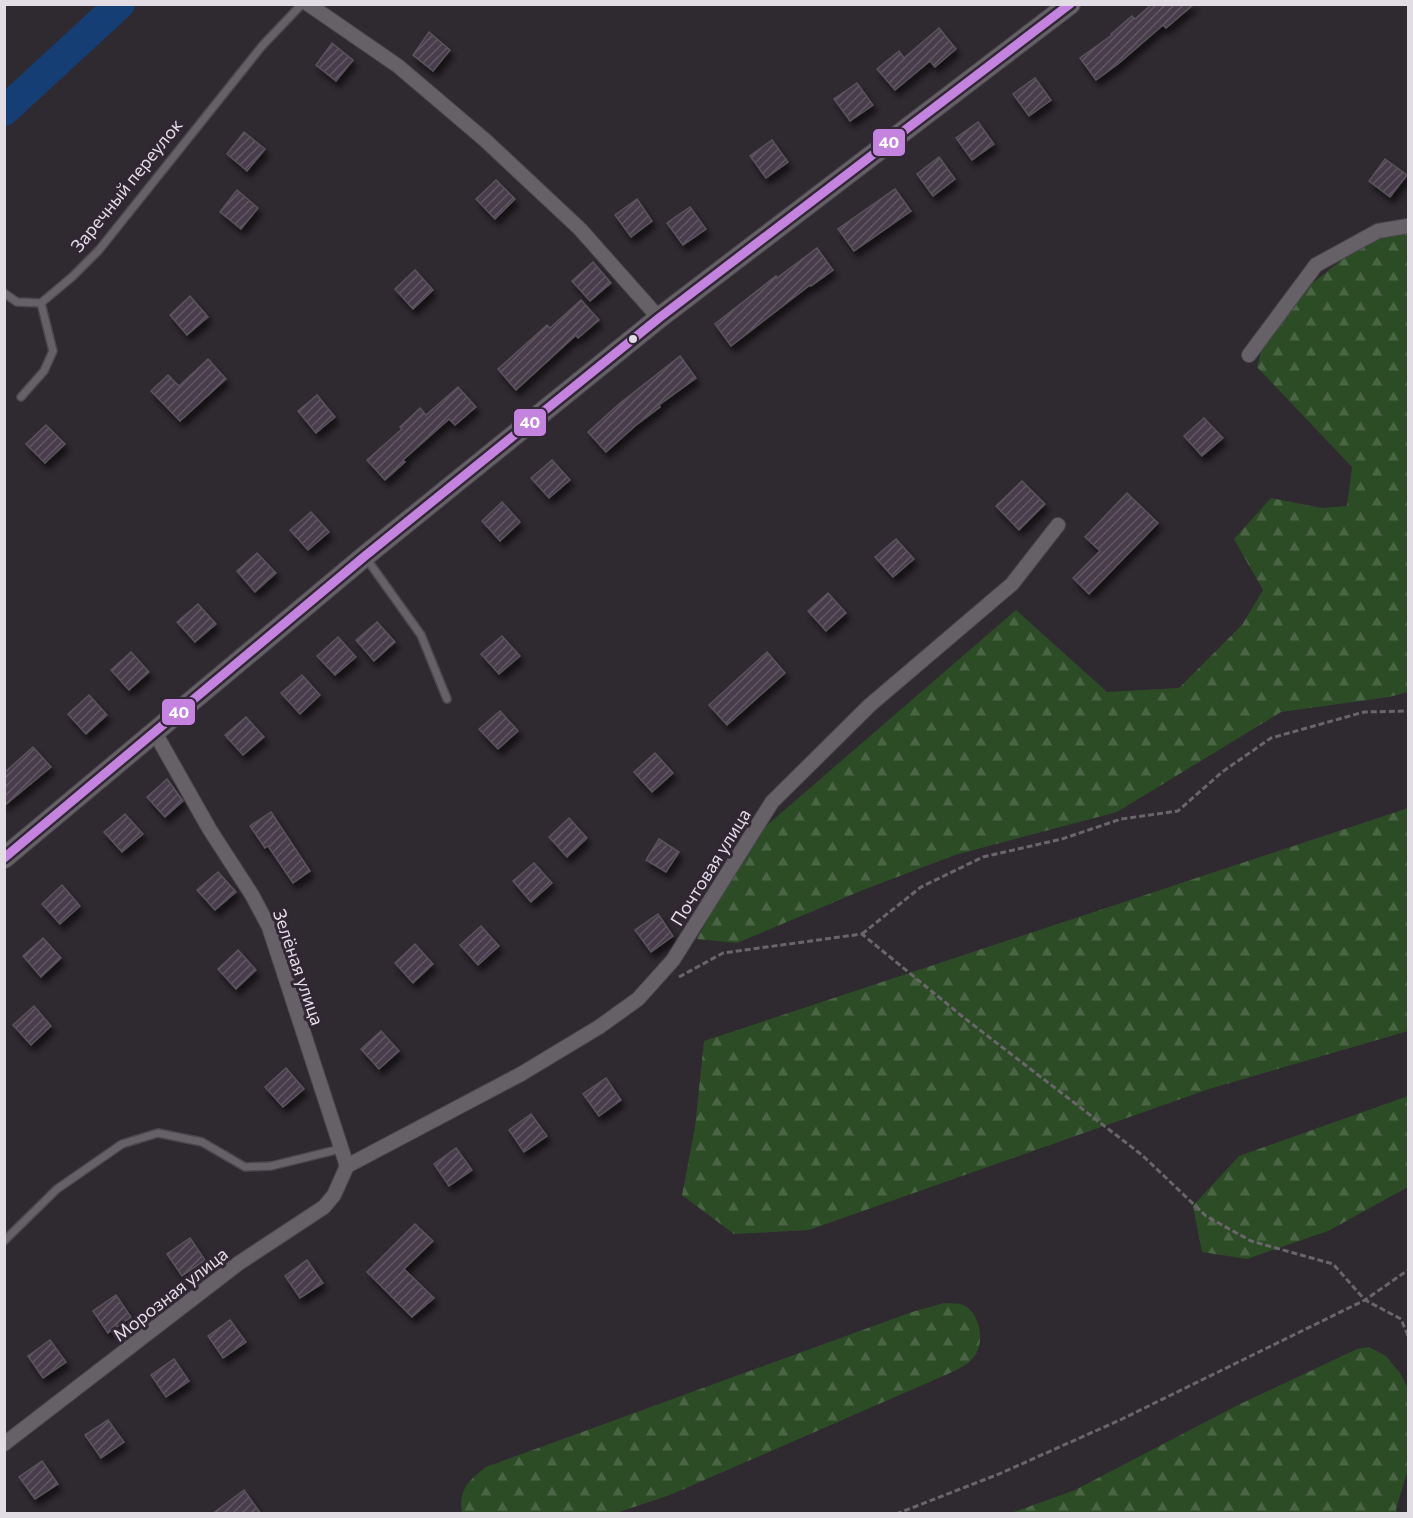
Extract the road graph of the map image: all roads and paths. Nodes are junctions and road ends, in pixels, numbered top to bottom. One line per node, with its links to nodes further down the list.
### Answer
1 (302, 4): 6 (lane, Заречный переулок)
2 (308, 4): 7 (street)
3 (1070, 4): 7 (street)
4 (1408, 226): 8 (street)
5 (4, 293): 6 (lane)
6 (41, 303): 9 (lane)
7 (659, 318): 11 (street)
8 (1249, 355)
9 (21, 397)
10 (1058, 525): 19 (street, Почтовая улица)
11 (365, 556): 12 (lane); 14 (street)
12 (447, 699)
13 (1408, 711): 16 (path)
14 (154, 731): 15 (street); 18 (street, Зелёная улица)
15 (4, 858)
16 (862, 934): 17 (path); 22 (path)
17 (676, 978)
18 (340, 1149): 19 (street, Зелёная улица); 20 (lane)
19 (347, 1166): 24 (street, Морозная улица)
20 (4, 1241)
21 (1408, 1270): 22 (path)
22 (1365, 1300): 23 (path); 25 (path)
23 (1408, 1336)
24 (4, 1444)
25 (896, 1514)

